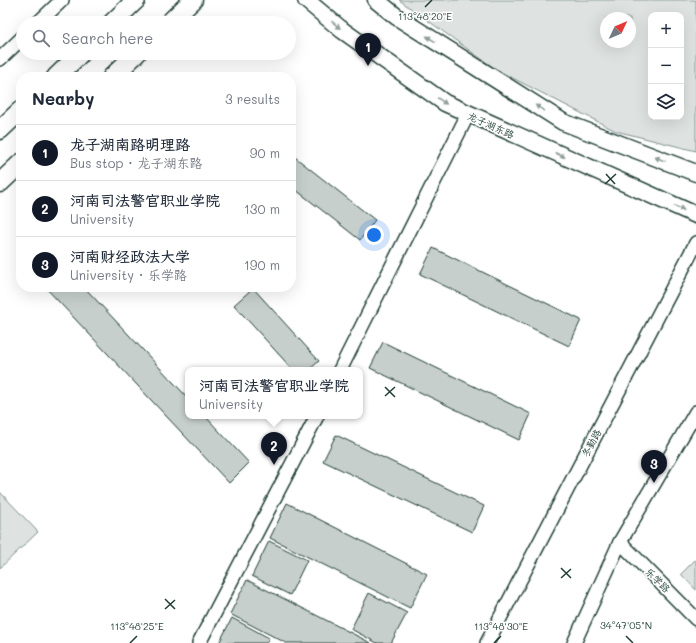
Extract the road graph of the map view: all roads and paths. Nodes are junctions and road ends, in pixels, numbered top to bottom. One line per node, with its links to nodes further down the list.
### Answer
1 (62, 0): 6 (street)
2 (136, 0): 7 (main road)
3 (193, 0): 8 (main road)
4 (306, 0): 15 (street, 龙子湖东路, one-way to 15)
5 (376, 0): 19 (street, one-way to 5)
6 (45, 16)
7 (119, 16)
8 (176, 16)
9 (16, 44): 10 (street)
10 (0, 59)
11 (74, 60): 13 (main road)
12 (130, 60): 14 (main road)
13 (61, 72)
14 (117, 72)
15 (468, 114): 21 (street, 龙子湖东路, one-way to 21); 23 (street)
16 (16, 115): 17 (main road)
17 (0, 130)
18 (16, 168): 20 (main road)
19 (696, 173)
20 (0, 183)
21 (696, 216)
22 (696, 243): 29 (street, 冬勤路)
23 (342, 367)
24 (696, 412): 26 (street)
25 (315, 419): 28 (street)
26 (620, 542): 27 (street, 乐学路); 30 (street)
27 (696, 619)
28 (199, 643)
29 (487, 643)
30 (574, 643)

